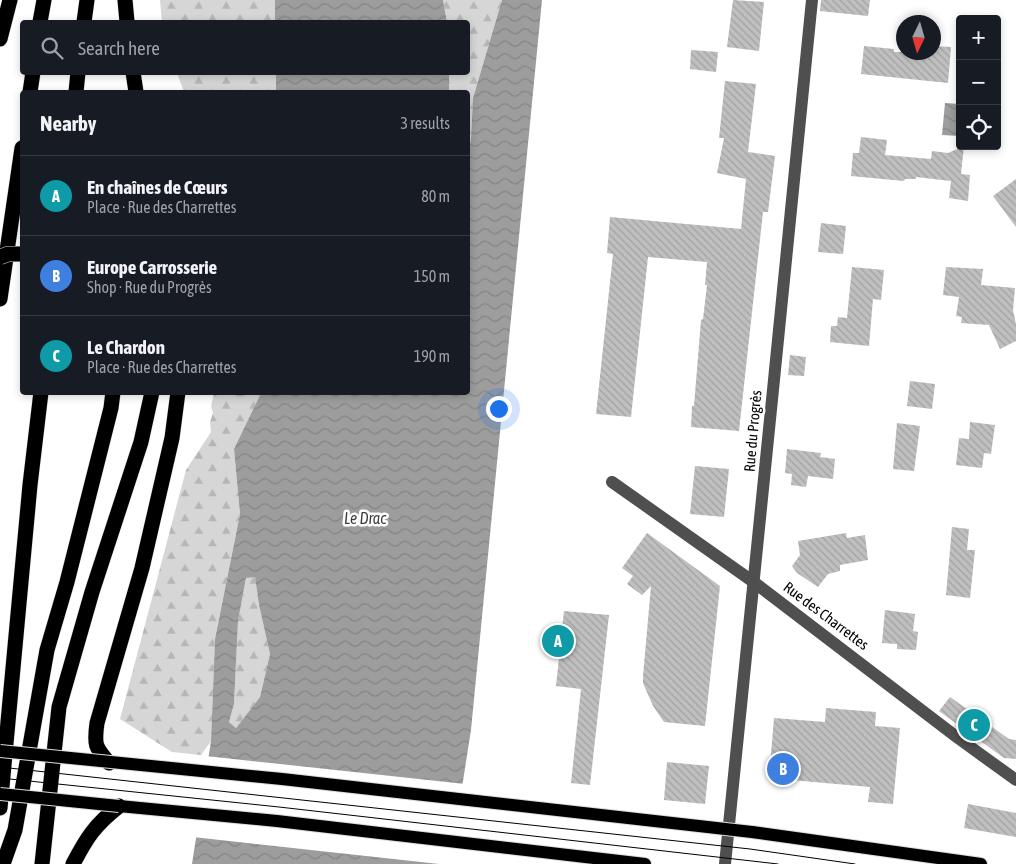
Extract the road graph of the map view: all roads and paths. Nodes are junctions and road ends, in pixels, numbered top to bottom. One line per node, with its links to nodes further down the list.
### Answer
1 (10, 0): 9 (highway)
2 (44, 0): 6 (highway)
3 (87, 0): 7 (highway)
4 (125, 0): 8 (highway)
5 (812, 0): 25 (street, Rue du Progrès)
6 (40, 20)
7 (84, 20)
8 (127, 20)
9 (0, 39)
10 (33, 75): 13 (highway)
11 (78, 75): 14 (highway)
12 (133, 75): 15 (highway)
13 (30, 90)
14 (76, 90)
15 (136, 90)
16 (20, 162): 19 (highway)
17 (20, 254): 18 (highway, bridge)
18 (0, 257)
19 (0, 299)
20 (41, 395): 31 (highway)
21 (113, 395): 32 (highway)
22 (151, 395): 33 (highway)
23 (178, 395): 27 (highway)
24 (612, 482): 25 (street, Rue des Charrettes)
25 (755, 583): 28 (street, Rue des Charrettes); 36 (street, Rue du Progrès)
26 (0, 751): 27 (main road, bridge)
27 (109, 763): 37 (main road, bridge)
28 (1016, 780)
29 (0, 794): 30 (main road, bridge)
30 (119, 806): 34 (highway); 35 (main road)
31 (0, 808)
32 (3, 864)
33 (42, 864)
34 (73, 864)
35 (644, 864)
36 (725, 864)
37 (981, 864)

